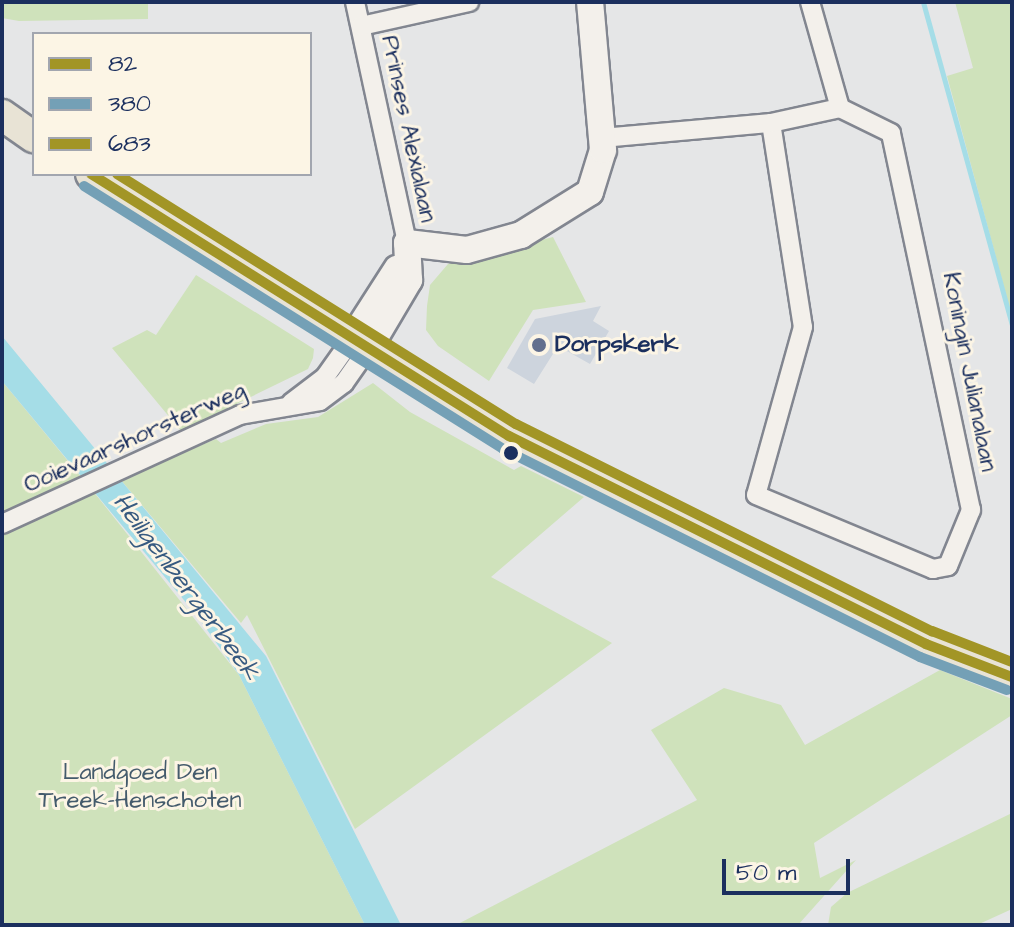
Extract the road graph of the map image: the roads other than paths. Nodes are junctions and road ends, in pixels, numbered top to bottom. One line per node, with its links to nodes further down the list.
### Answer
1 (355, 2): 5 (street, Prinses Alexialaan)
2 (469, 2): 5 (street)
3 (590, 2): 10 (street)
4 (810, 2): 6 (street)
5 (361, 26): 12 (street, Prinses Alexialaan)
6 (840, 108): 8 (street); 8 (street, Koningin Julianalaan)
7 (2, 115): 9 (main road)
8 (771, 123): 10 (street)
9 (32, 136)
10 (602, 138): 12 (street)
11 (94, 176): 13 (main road)
12 (407, 243): 13 (street)
13 (362, 341): 14 (street, Ooievaarshorsterweg); 15 (main road)
14 (2, 524)
15 (1012, 677)

